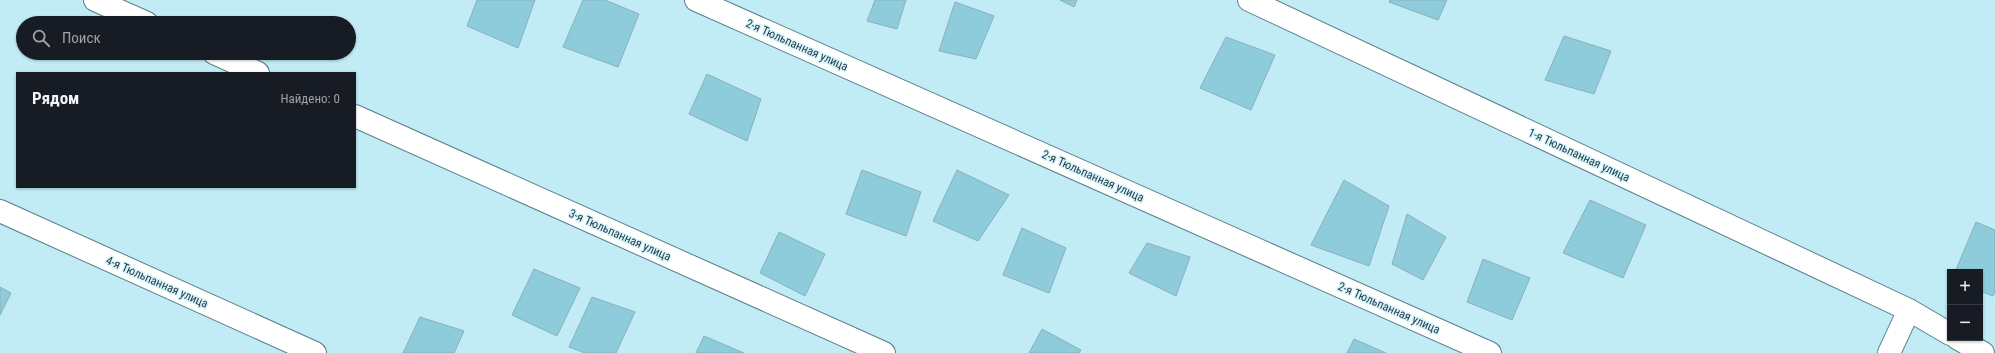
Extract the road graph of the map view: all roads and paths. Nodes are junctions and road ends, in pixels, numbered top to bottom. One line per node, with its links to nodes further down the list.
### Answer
1 (95, 0): 4 (street)
2 (696, 0): 14 (street, 2-я Тюльпанная улица)
3 (1249, 0): 9 (street, 1-я Тюльпанная улица)
4 (131, 16)
5 (229, 60): 6 (street)
6 (256, 72)
7 (356, 116): 13 (street, 3-я Тюльпанная улица)
8 (0, 211): 12 (street, 4-я Тюльпанная улица)
9 (1909, 310): 10 (street, 1-я Тюльпанная улица); 15 (street)
10 (1947, 332)
11 (1962, 341): 16 (street)
12 (315, 353)
13 (884, 353)
14 (1490, 353)
15 (1889, 353)
16 (1983, 353)

